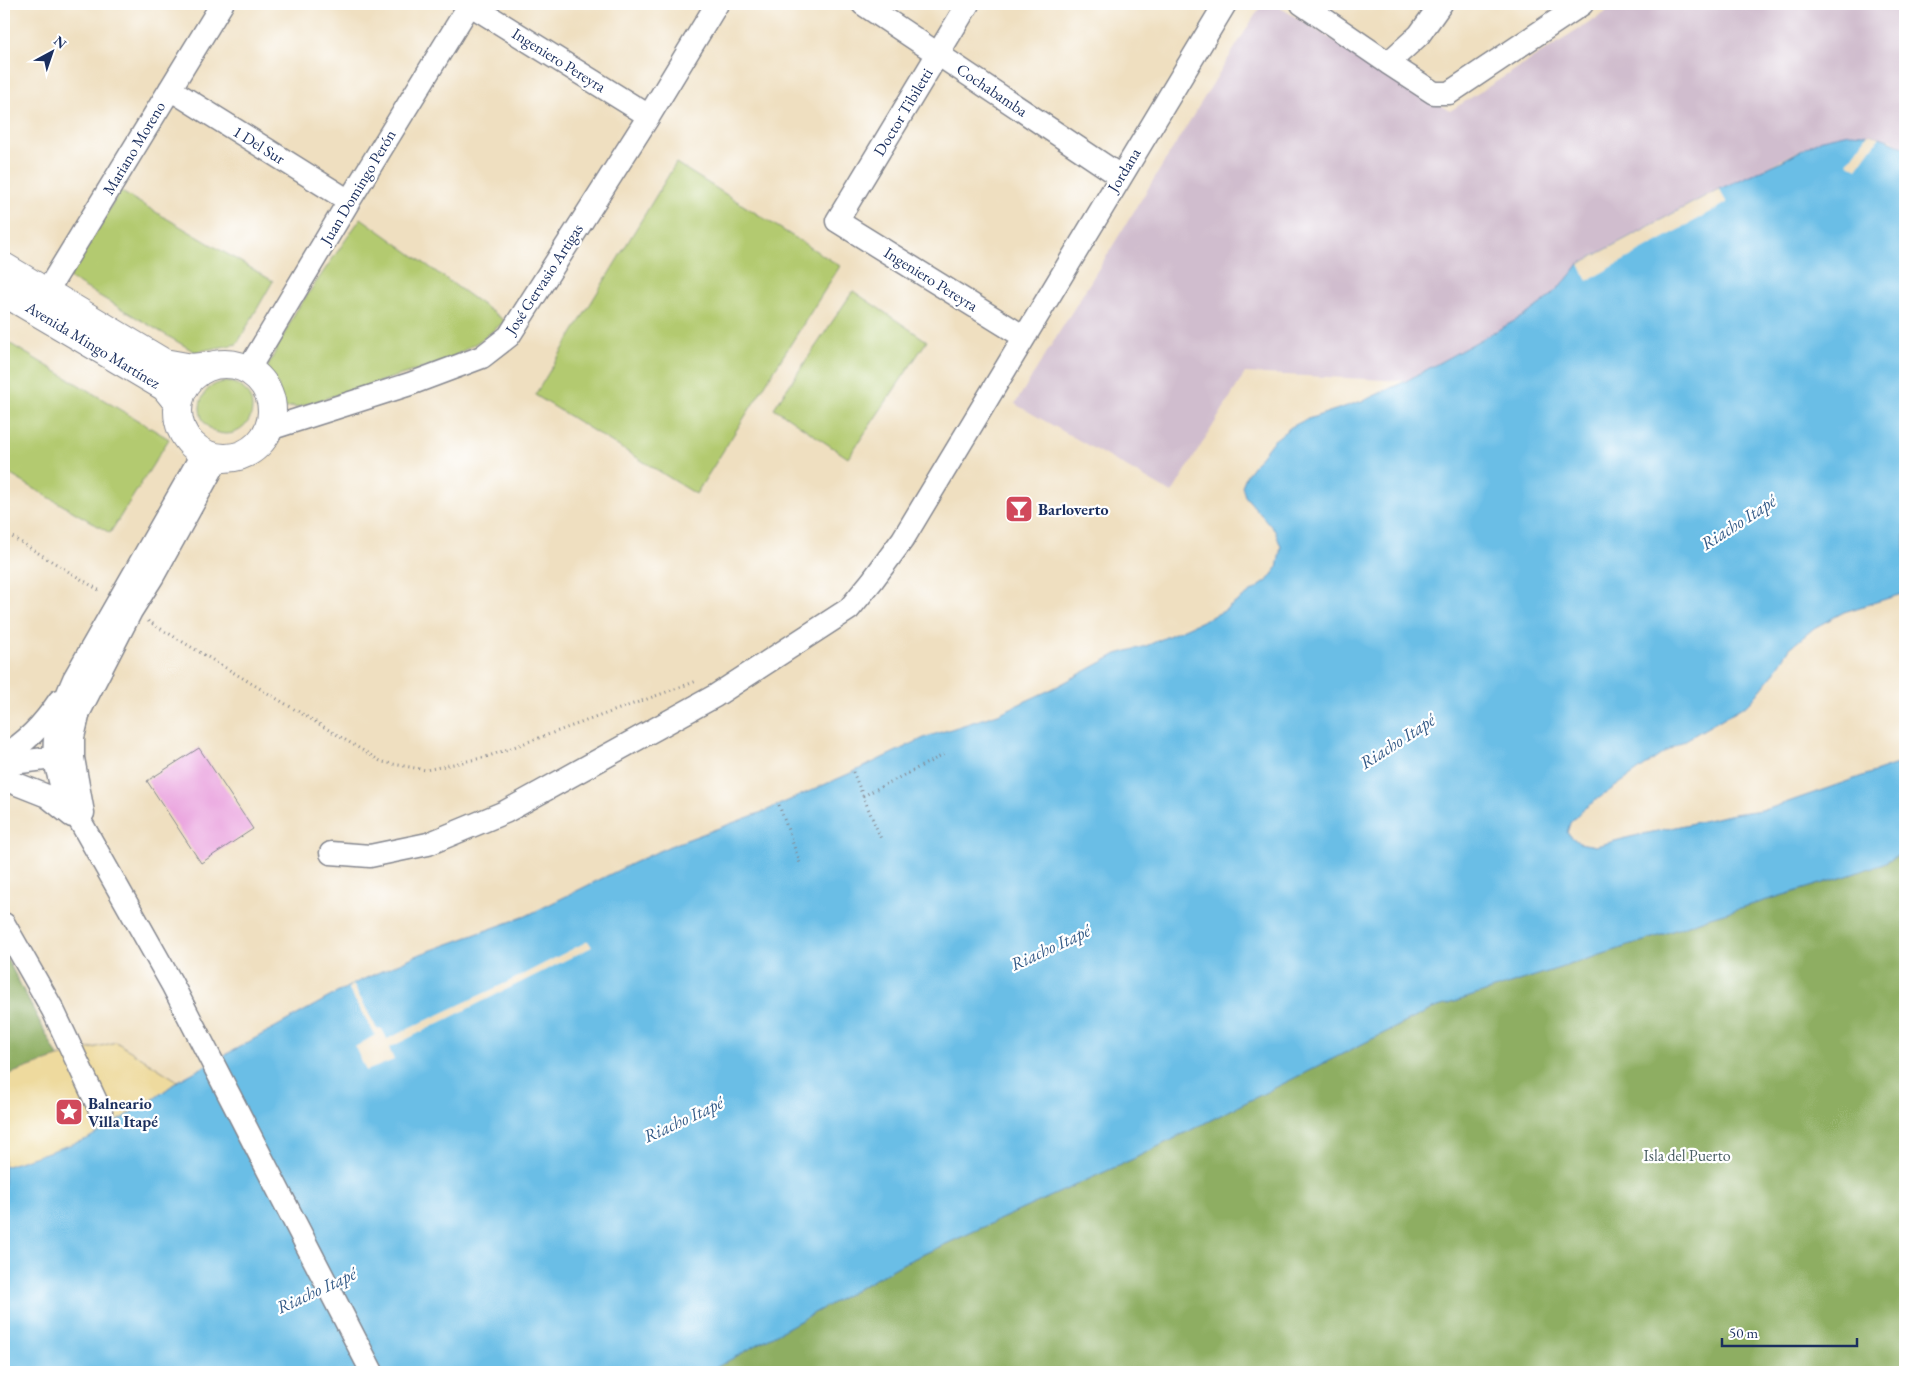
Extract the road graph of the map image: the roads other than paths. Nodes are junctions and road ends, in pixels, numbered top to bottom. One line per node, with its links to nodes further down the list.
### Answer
1 (222, 4): 12 (street, Mariano Moreno)
2 (469, 4): 13 (street, Ingeniero Pereyra); 15 (street, Juan Domingo Perón)
3 (717, 4): 13 (street, José Gervasio Artigas)
4 (863, 4): 10 (street, Cochabamba)
5 (968, 4): 10 (street, Doctor Tibiletti)
6 (1225, 4): 14 (street, Jordana)
7 (1302, 4): 11 (street)
8 (1441, 4): 11 (street)
9 (1582, 4): 11 (street)
10 (938, 54): 14 (street, Cochabamba); 16 (street, Doctor Tibiletti)
11 (1388, 63)
12 (170, 89): 15 (street, 1 Del Sur); 19 (street, Mariano Moreno)
13 (649, 116): 24 (street, José Gervasio Artigas)
14 (1120, 176): 20 (street, Jordana)
15 (349, 201): 22 (street, Juan Domingo Perón)
16 (838, 221): 20 (street, Ingeniero Pereyra)
17 (4, 267): 19 (main road, Avenida Mingo Martínez)
18 (4, 292): 23 (main road, Avenida Mingo Martínez)
19 (46, 292): 21 (main road, Avenida Mingo Martínez)
20 (1024, 337): 33 (street, Jordana)
21 (210, 366): 22 (main road); 23 (main road)
22 (248, 370): 24 (main road)
23 (178, 403): 25 (main road)
24 (269, 429): 25 (main road)
25 (211, 456): 26 (street)
26 (125, 607): 27 (street); 29 (street)
27 (76, 676): 28 (street); 29 (street)
28 (4, 755)
29 (64, 757): 30 (street); 32 (street)
30 (4, 764)
31 (4, 779): 32 (street)
32 (84, 829): 36 (street)
33 (331, 853)
34 (4, 924): 35 (street)
35 (102, 1112)
36 (372, 1372)

